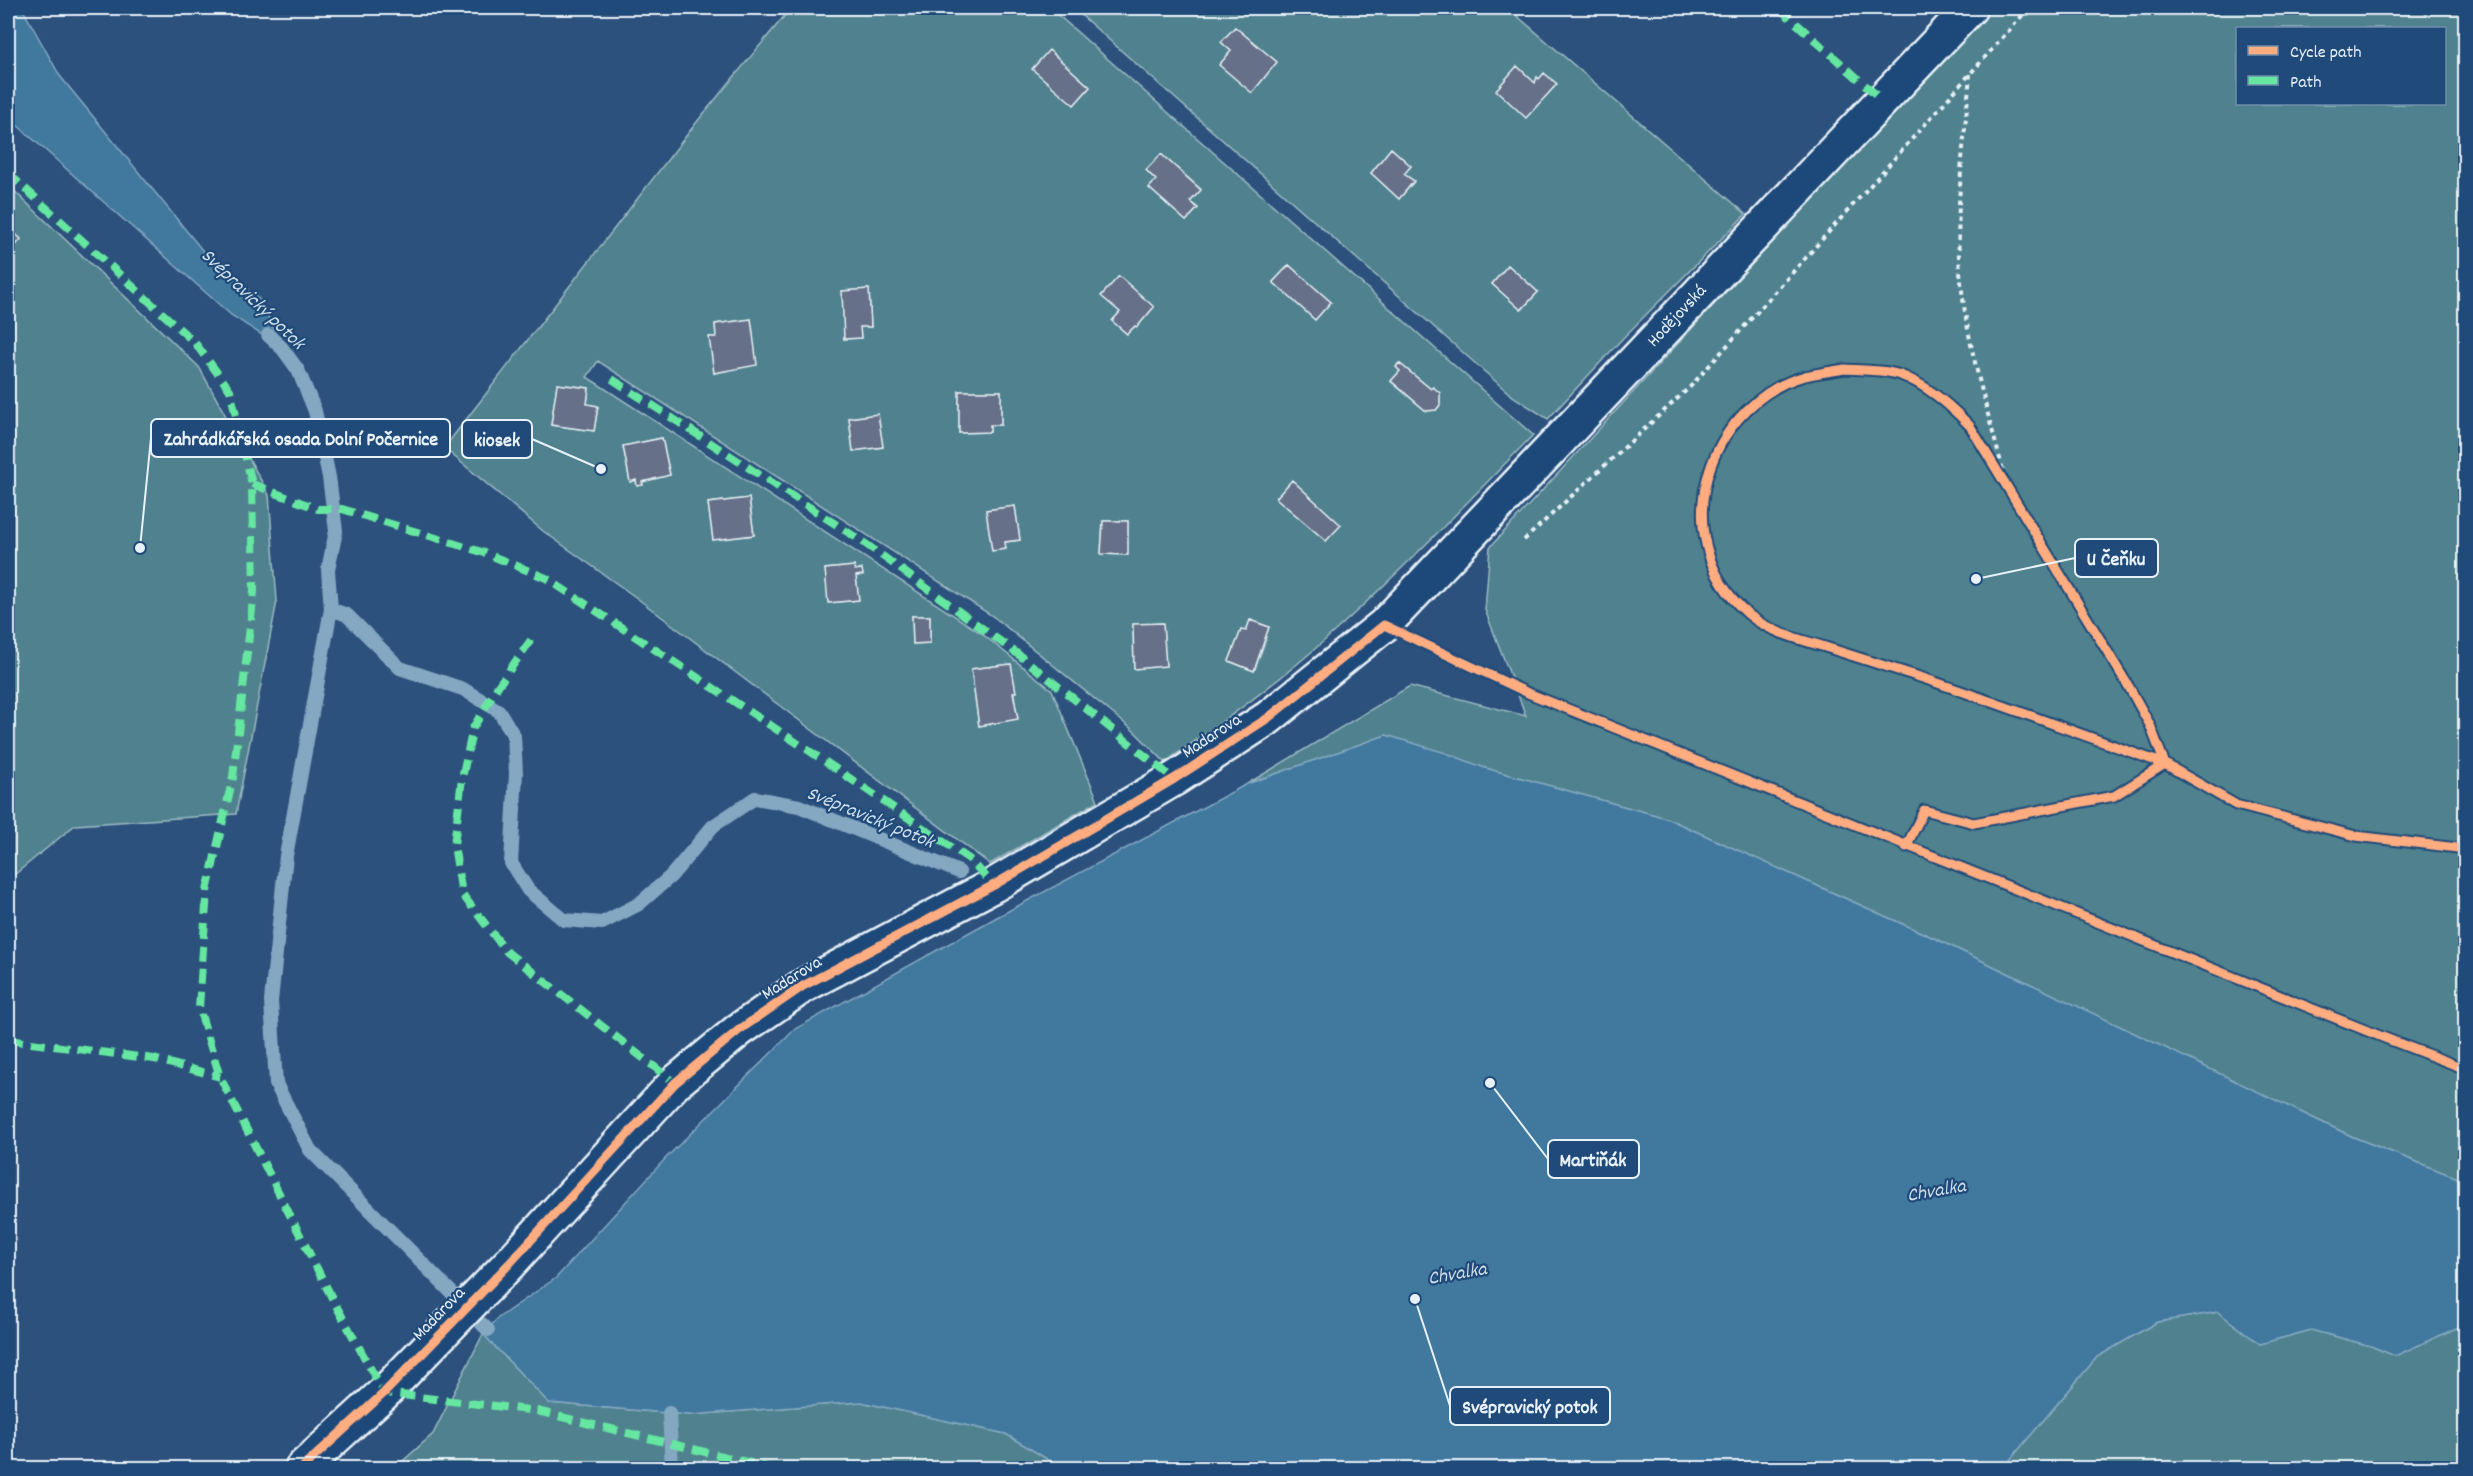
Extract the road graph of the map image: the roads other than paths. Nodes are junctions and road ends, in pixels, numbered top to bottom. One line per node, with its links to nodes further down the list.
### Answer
1 (1970, 8): 2 (street, Hodějovská)
2 (1384, 625): 3 (street, Madarova)
3 (302, 1468)

